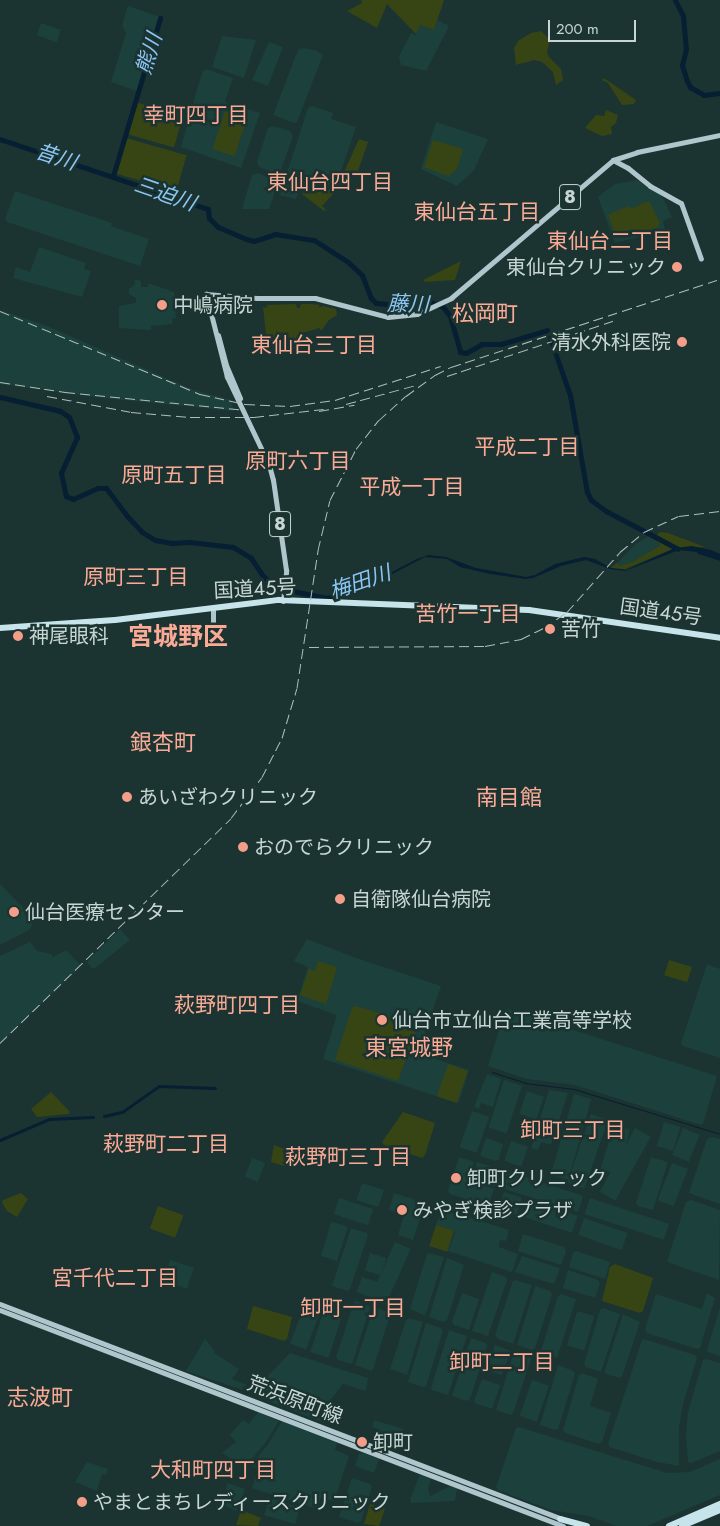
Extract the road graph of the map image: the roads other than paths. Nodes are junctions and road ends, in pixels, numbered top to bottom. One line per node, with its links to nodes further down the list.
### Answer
1 (720, 135): 2 (main road, 8)
2 (613, 160): 3 (main road); 5 (main road, 8)
3 (701, 259)
4 (214, 344): 5 (main road)
5 (269, 465): 6 (main road, 8)
6 (283, 598): 7 (highway, 国道45号); 10 (highway, 国道45号)
7 (213, 608): 8 (highway, 国道45号); 9 (main road)
8 (0, 628)
9 (213, 628)
10 (720, 638)
11 (0, 1304): 16 (main road, 荒浜原町線)
12 (0, 1310): 17 (main road, 荒浜原町線)
13 (720, 1504): 20 (highway)
14 (720, 1510): 15 (highway)
15 (710, 1515): 21 (highway); 22 (highway)
16 (560, 1519): 18 (main road, 荒浜原町線); 19 (highway)
17 (564, 1526)
18 (579, 1526)
19 (587, 1526)
20 (669, 1526)
21 (682, 1526)
22 (691, 1526)

